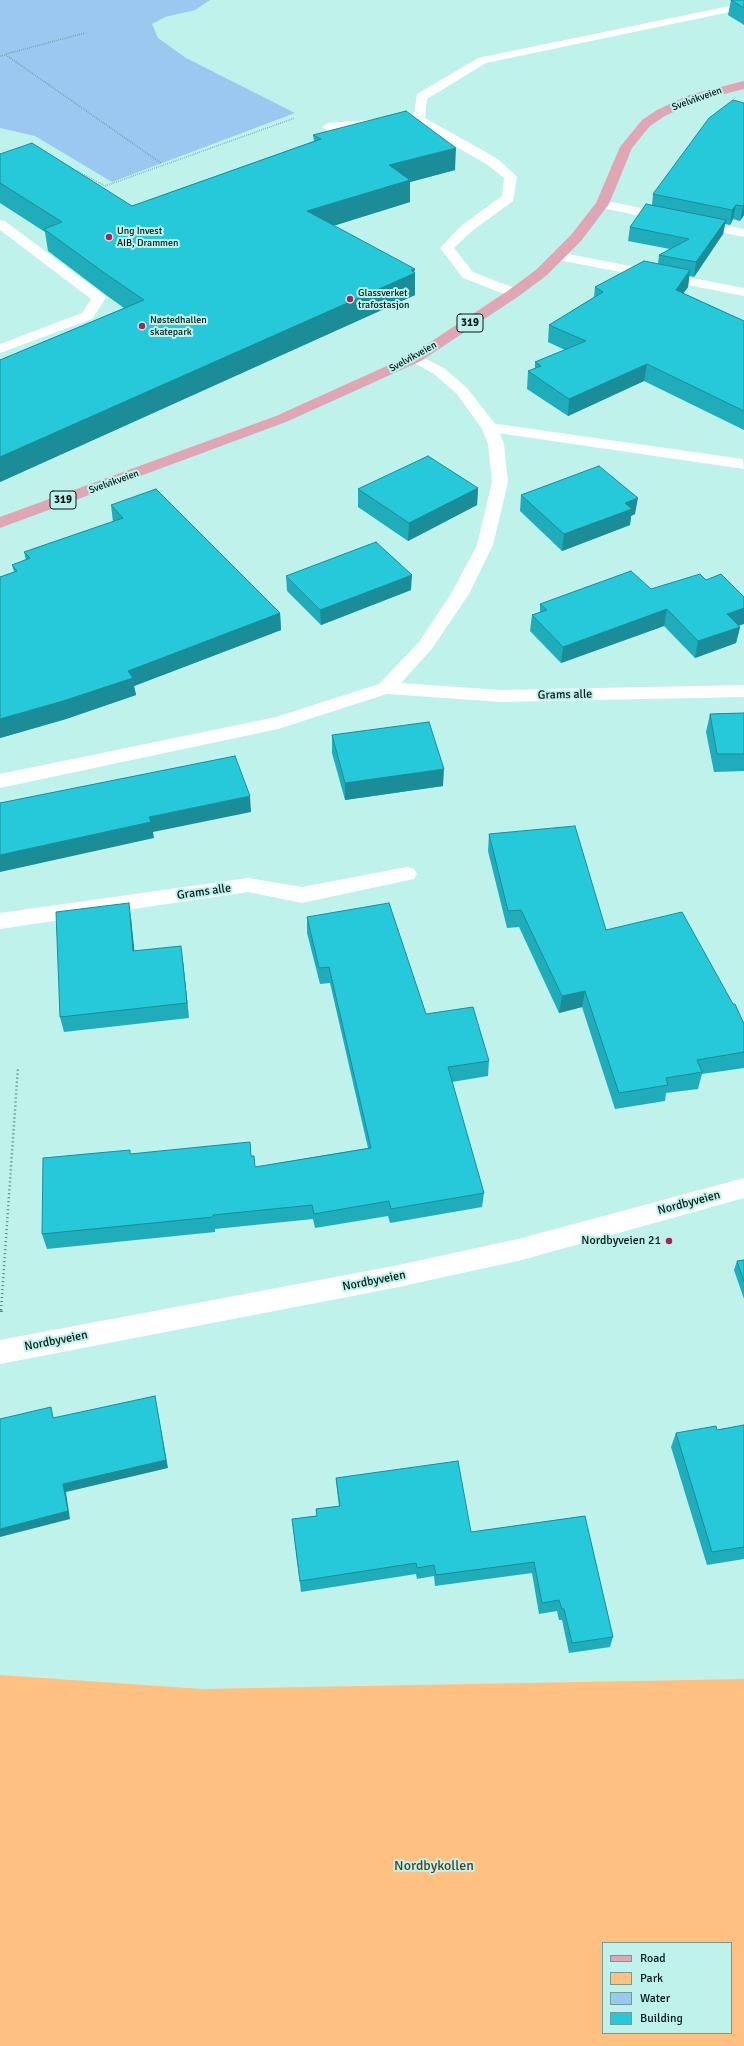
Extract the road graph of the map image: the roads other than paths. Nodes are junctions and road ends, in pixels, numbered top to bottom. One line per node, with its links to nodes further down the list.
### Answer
1 (744, 6): 3 (street)
2 (744, 85): 5 (main road, Svelvikveien / 319)
3 (419, 120): 4 (street); 10 (street)
4 (328, 127)
5 (602, 204): 7 (street); 8 (main road, Svelvikveien / 319)
6 (0, 224): 11 (street)
7 (744, 233)
8 (558, 256): 9 (street); 10 (main road, Svelvikveien / 319)
9 (744, 292)
10 (514, 293): 12 (main road, Svelvikveien / 319)
11 (0, 349)
12 (416, 358): 13 (street, Grams alle); 15 (main road, Svelvikveien / 319)
13 (490, 428): 14 (street); 16 (street, Grams alle)
14 (743, 464)
15 (0, 523)
16 (386, 688): 17 (street, Grams alle); 18 (street, Grams alle)
17 (744, 691)
18 (0, 781)
19 (407, 874): 20 (street, Grams alle)
20 (0, 921)
21 (744, 1188): 22 (street, Nordbyveien)
22 (0, 1352)

